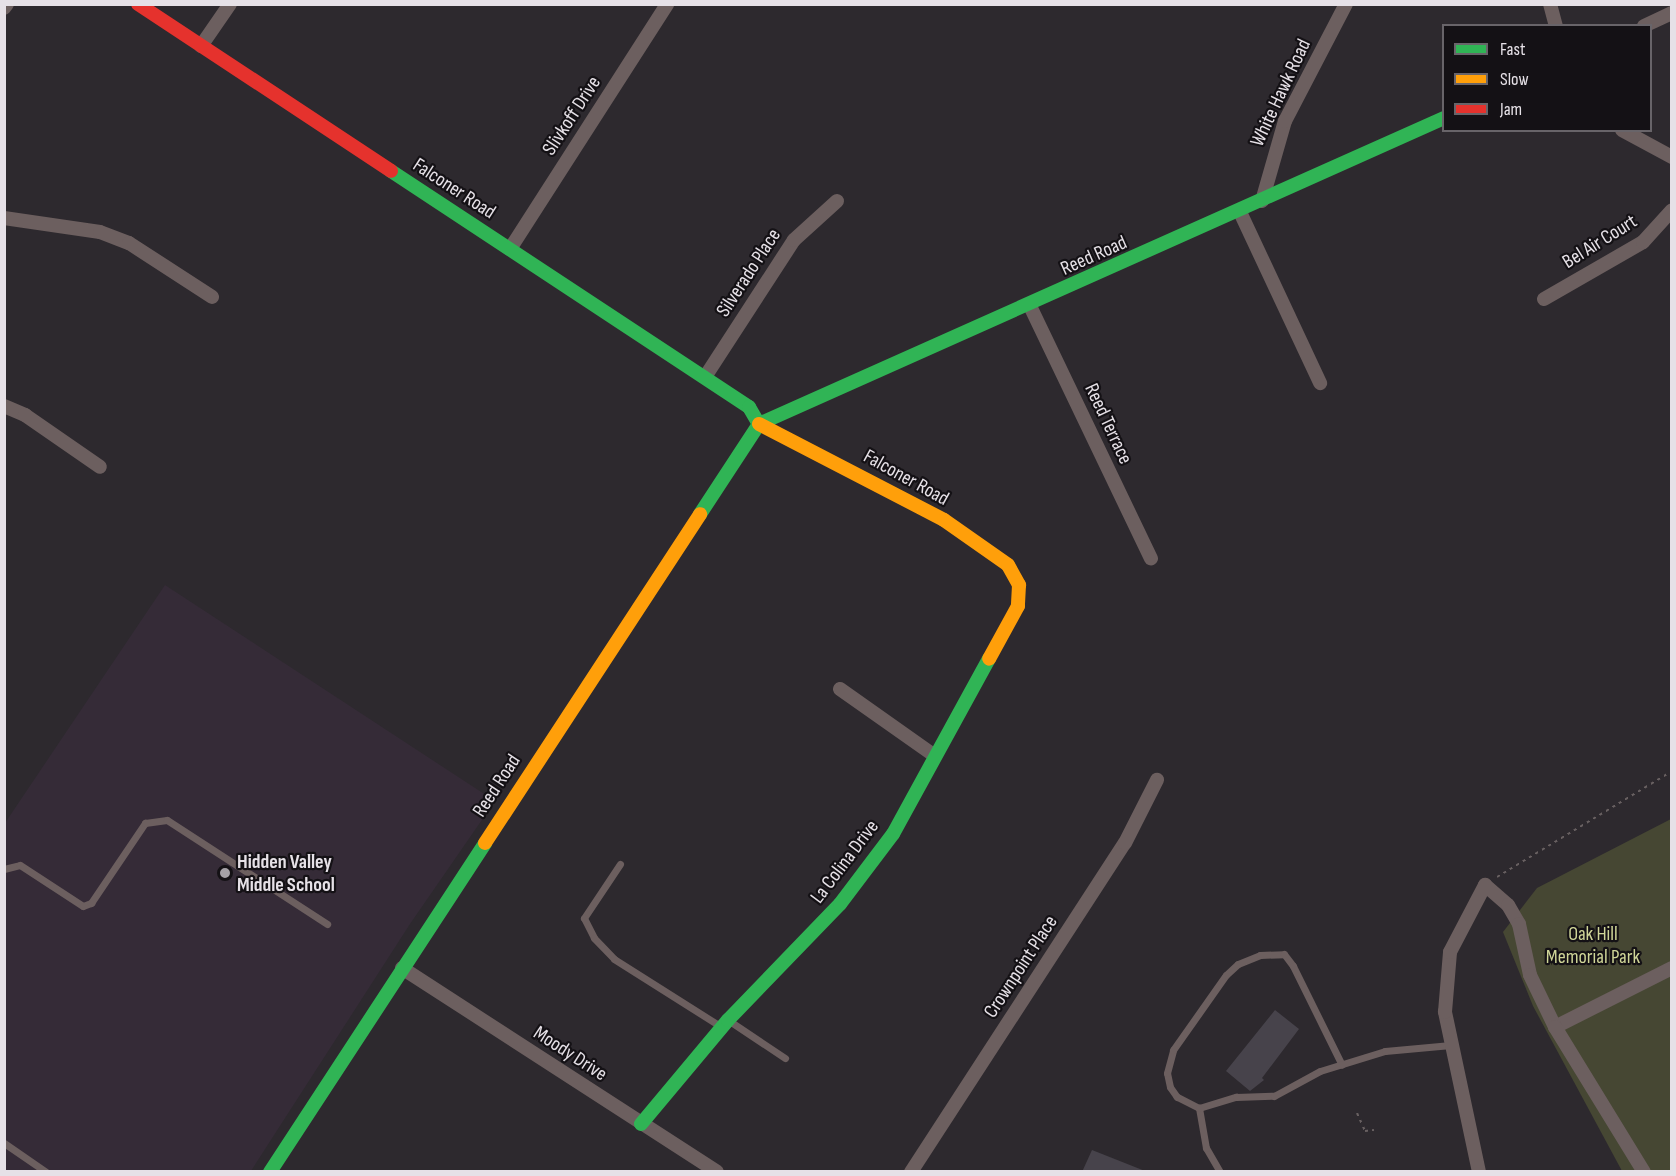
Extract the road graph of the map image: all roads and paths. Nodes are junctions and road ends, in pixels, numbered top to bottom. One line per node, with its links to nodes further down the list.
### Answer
1 (138, 4): 9 (street, Falconer Road)
2 (230, 4): 9 (street)
3 (667, 4): 18 (street, Slivkoff Drive)
4 (1346, 4): 14 (street, White Hawk Road)
5 (1550, 4): 7 (street)
6 (1671, 13): 8 (street)
7 (1555, 24)
8 (1648, 24)
9 (201, 46): 18 (street, Falconer Road)
10 (1442, 118): 14 (street, Reed Road)
11 (1626, 132): 12 (street)
12 (1671, 157)
13 (837, 201): 22 (street, Silverado Place)
14 (1262, 201): 16 (street, Reed Road)
15 (1671, 210): 20 (street, Bel Air Court)
16 (1240, 212): 21 (street, Reed Road); 23 (street)
17 (4, 218): 19 (street)
18 (510, 249): 22 (street, Falconer Road)
19 (212, 297)
20 (1544, 299)
21 (1030, 306): 25 (street, Reed Road); 27 (street, Reed Terrace)
22 (705, 377): 25 (street, Falconer Road)
23 (1320, 383)
24 (4, 406): 26 (street)
25 (759, 424): 28 (street, Falconer Road); 37 (street, Reed Road)
26 (100, 467)
27 (1152, 558)
28 (1019, 585): 30 (street, La Colina Drive)
29 (840, 689): 30 (street)
30 (935, 756): 39 (street, La Colina Drive)
31 (1671, 771): 35 (path)
32 (1157, 780): 52 (street, Crownpoint Place)
33 (620, 864): 39 (lane)
34 (4, 869): 36 (lane)
35 (1485, 885): 40 (street); 41 (street)
36 (327, 924)
37 (402, 968): 46 (street, Moody Drive); 50 (street, Reed Road)
38 (1671, 968): 40 (street)
39 (725, 1024): 42 (lane); 46 (street, La Colina Drive)
40 (1555, 1027): 55 (street)
41 (1451, 1046): 43 (lane); 54 (street)
42 (785, 1058)
43 (1342, 1065): 44 (lane); 44 (lane)
44 (1199, 1108): 53 (lane)
45 (1357, 1113): 47 (path)
46 (641, 1124): 51 (street, Moody Drive)
47 (1374, 1130)
48 (4, 1143): 49 (lane)
49 (46, 1172)
50 (270, 1172)
51 (717, 1172)
52 (910, 1172)
53 (1220, 1172)
54 (1479, 1172)
55 (1644, 1172)

